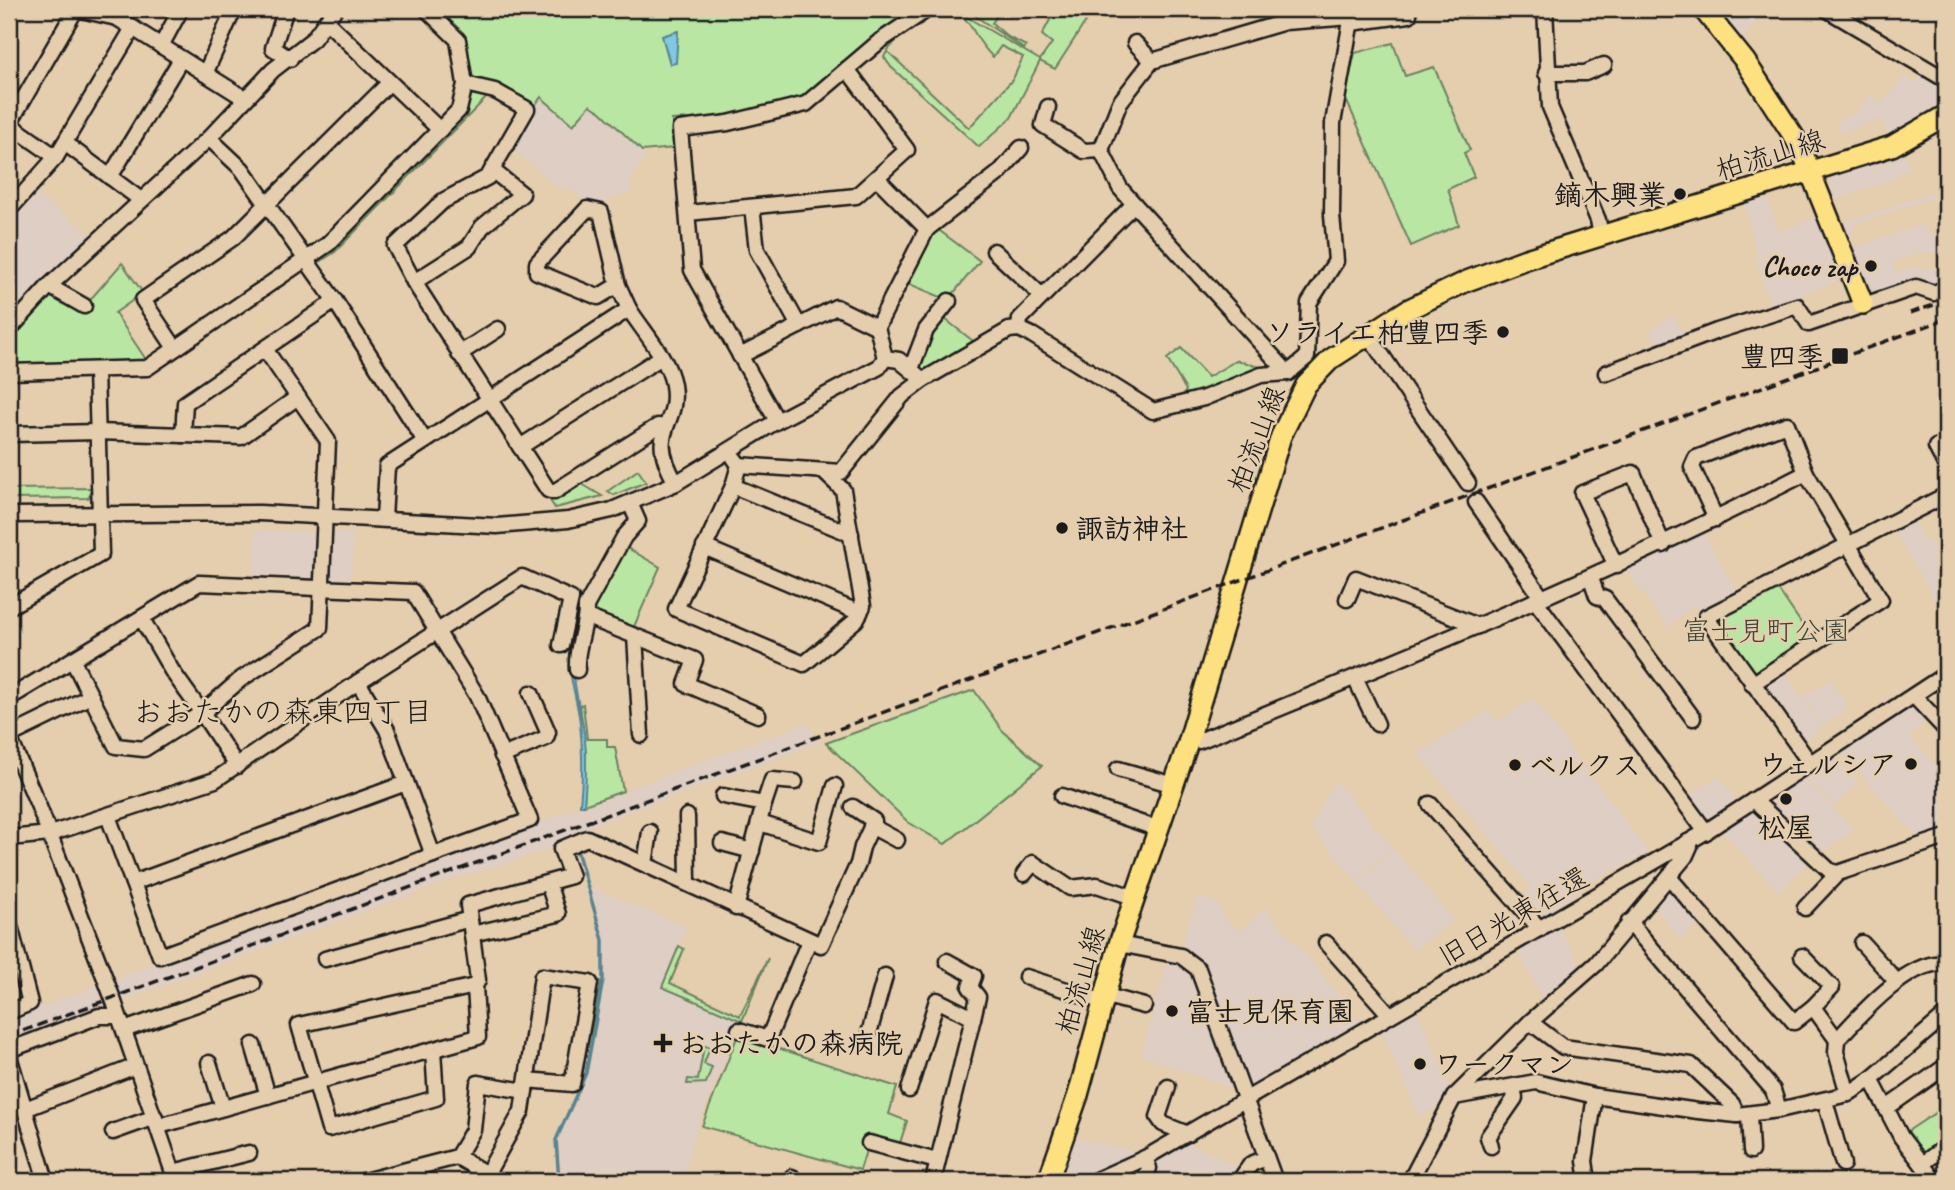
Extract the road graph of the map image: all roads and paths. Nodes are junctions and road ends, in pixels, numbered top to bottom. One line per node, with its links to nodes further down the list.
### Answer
1 (76, 9): 10 (street); 35 (street)
2 (181, 9): 16 (street)
3 (234, 9): 23 (street)
4 (286, 9): 18 (street)
5 (426, 9): 26 (street)
6 (928, 9): 21 (street)
7 (1545, 9): 22 (street)
8 (1703, 9): 37 (main road)
9 (1826, 9): 24 (street)
10 (120, 14): 14 (street)
11 (330, 15): 18 (street); 25 (street)
12 (1409, 15): 13 (street)
13 (1352, 16): 19 (street); 72 (street)
14 (133, 29): 16 (street); 32 (street)
15 (1135, 43): 19 (street)
16 (161, 46): 17 (street)
17 (181, 59): 23 (street); 38 (street)
18 (290, 59): 27 (street)
19 (1152, 61): 34 (street)
20 (1604, 65): 22 (street)
21 (847, 69): 39 (street); 45 (street)
22 (1546, 73): 47 (street)
23 (205, 74): 27 (street)
24 (1946, 80)
25 (389, 83): 30 (street); 41 (street)
26 (464, 84): 30 (street); 36 (street)
27 (244, 98): 31 (street)
28 (1048, 107): 34 (street)
29 (1942, 124): 37 (main road, 柏流山線)
30 (440, 130): 49 (street)
31 (209, 138): 40 (street); 41 (street)
32 (66, 144): 35 (street); 38 (street)
33 (1021, 148): 46 (street)
34 (1101, 150): 42 (street)
35 (56, 157): 44 (street)
36 (492, 170): 50 (street); 50 (street)
37 (1812, 171): 47 (main road, 柏流山線); 57 (main road)
38 (110, 177): 40 (street)
39 (877, 178): 43 (street); 46 (street)
40 (141, 200): 52 (street)
41 (267, 204): 49 (street); 66 (street)
42 (1134, 204): 54 (street); 76 (street)
43 (752, 207): 45 (street); 60 (street)
44 (9, 210)
45 (688, 213): 69 (street)
46 (927, 229): 61 (street)
47 (1601, 236): 65 (main road, 柏流山線)
48 (994, 251): 54 (street)
49 (306, 259): 55 (street); 66 (street)
50 (414, 282): 68 (street)
51 (618, 285): 51 (street); 59 (street)
52 (49, 286): 58 (street); 64 (street)
53 (1946, 288): 57 (street)
54 (1042, 296): 63 (street)
55 (335, 301): 67 (street); 86 (street)
56 (950, 301): 73 (street)
57 (1863, 304): 77 (street)
58 (84, 306)
59 (629, 309): 70 (street); 80 (street)
60 (799, 326): 61 (street); 69 (street)
61 (877, 327): 71 (street)
62 (498, 329): 68 (street)
63 (1019, 329): 76 (street); 78 (street)
64 (9, 330)
65 (1369, 336): 72 (main road, 柏流山線); 94 (street)
66 (175, 348): 74 (street)
67 (265, 349): 79 (street); 85 (street)
68 (459, 354): 80 (street)
69 (740, 356): 81 (street)
70 (660, 358): 82 (street); 87 (street)
71 (885, 358): 73 (street); 81 (street)
72 (1313, 363): 76 (street); 140 (main road, 柏流山線)
73 (911, 369): 78 (street)
74 (96, 370): 75 (street); 83 (street)
75 (9, 372)
76 (1289, 373)
77 (1606, 373)
78 (923, 380): 92 (street)
79 (298, 397): 85 (street); 102 (street)
80 (490, 400): 86 (street); 87 (street)
81 (777, 421): 89 (street)
82 (664, 427): 87 (street); 95 (street)
83 (98, 432): 84 (street); 85 (street); 100 (street)
84 (9, 434)
85 (183, 435)
86 (425, 441): 103 (street)
87 (520, 447)
88 (1936, 447): 91 (street)
89 (729, 451): 90 (street); 95 (street)
90 (738, 466): 92 (street); 96 (street)
91 (1946, 466)
92 (823, 471): 105 (street)
93 (1806, 473): 104 (street); 104 (street); 107 (street)
94 (1468, 483)
95 (676, 484): 99 (street)
96 (733, 486): 105 (street); 108 (street)
97 (1946, 495): 107 (street)
98 (1476, 502): 114 (street)
99 (631, 503): 103 (street); 116 (street)
100 (100, 512): 101 (street); 102 (street); 115 (street)
101 (9, 515)
102 (325, 516): 103 (street); 111 (street)
103 (384, 519)
104 (1716, 519): 106 (street)
105 (851, 534): 117 (street)
106 (1662, 545): 109 (street); 109 (street)
107 (1847, 545): 128 (street); 128 (street)
108 (704, 547): 117 (street); 117 (street)
109 (1616, 566): 110 (street)
110 (1591, 578): 114 (street); 135 (street)
111 (322, 588): 118 (street); 120 (street); 133 (street)
112 (1347, 598): 119 (street)
113 (571, 599): 116 (street); 120 (street); 122 (street)
114 (1539, 599): 119 (street); 161 (street)
115 (9, 607)
116 (586, 611): 121 (street); 124 (street)
117 (860, 613)
118 (142, 619): 123 (street); 133 (street)
119 (1478, 626): 126 (street)
120 (438, 631): 127 (street); 141 (street)
121 (635, 636): 134 (street); 138 (street)
122 (561, 645)
123 (73, 661): 130 (street); 132 (street)
124 (577, 670)
125 (1946, 676): 131 (street, 旧日光東往還)
126 (1355, 678): 136 (street); 140 (street)
127 (358, 682): 143 (street); 146 (street)
128 (1752, 684): 142 (street)
129 (531, 693): 141 (street)
130 (91, 696): 133 (street); 139 (street)
131 (1914, 696): 137 (street); 142 (street, 旧日光東往還)
132 (9, 698)
133 (202, 713): 143 (street)
134 (758, 715)
135 (1693, 719)
136 (1377, 724)
137 (1946, 730)
138 (640, 735)
139 (9, 736): 162 (street)
140 (1189, 739): 147 (main road, 柏流山線)
141 (502, 756): 169 (street)
142 (1810, 763): 151 (street, 旧日光東往還)
143 (237, 766): 155 (street)
144 (1118, 769): 147 (street)
145 (795, 782): 152 (street)
146 (406, 783): 169 (street); 174 (street)
147 (1174, 785): 159 (main road, 柏流山線)
148 (835, 786): 157 (street)
149 (723, 796): 152 (street)
150 (1062, 796): 159 (street)
151 (1754, 800): 161 (street, 旧日光東往還); 171 (street)
152 (764, 804): 157 (street)
153 (1430, 804): 183 (street)
154 (853, 807): 158 (street)
155 (108, 816): 162 (street); 174 (street)
156 (687, 816): 176 (street)
157 (760, 823): 168 (street)
158 (871, 826): 165 (street); 185 (street)
159 (1158, 829): 177 (main road, 柏流山線)
160 (650, 832): 170 (street)
161 (1706, 832): 166 (street, 旧日光東往還)
162 (50, 834): 164 (street); 206 (street)
163 (1946, 837): 171 (street)
164 (9, 838)
165 (897, 840)
166 (1688, 842): 173 (street); 183 (street, 旧日光東往還)
167 (722, 843): 168 (street)
168 (752, 851): 178 (street)
169 (433, 855): 174 (street)
170 (645, 864): 175 (street); 176 (street)
171 (1838, 873): 179 (street)
172 (1024, 874): 177 (street)
173 (1669, 877): 182 (street); 200 (street)
174 (133, 883)
175 (548, 883): 180 (street); 184 (street)
176 (688, 883): 178 (street)
177 (1133, 897): 188 (main road, 柏流山線)
178 (736, 908): 185 (street)
179 (1805, 908)
180 (470, 919): 184 (street); 190 (street)
181 (9, 922): 201 (street)
182 (1629, 922): 205 (street); 232 (street)
183 (1540, 929): 202 (street, 旧日光東往還)
184 (472, 934): 197 (street)
185 (809, 941): 207 (street)
186 (1326, 943): 202 (street)
187 (1862, 943): 195 (street)
188 (1119, 944): 198 (main road, 柏流山線); 227 (street)
189 (1802, 957): 200 (street)
190 (325, 959)
191 (947, 961): 204 (street)
192 (1946, 964): 195 (street)
193 (885, 976): 208 (street)
194 (1026, 977): 198 (street)
195 (1897, 982): 209 (street)
196 (253, 984): 206 (street)
197 (475, 986): 212 (street); 218 (street)
198 (1102, 998): 199 (street); 254 (main road, 柏流山線)
199 (1144, 1006)
200 (1813, 1007): 209 (street)
201 (9, 1012)
202 (1390, 1015): 227 (street, 旧日光東往還)
203 (1946, 1015): 217 (street)
204 (973, 1018): 222 (street); 245 (street)
205 (1530, 1022): 226 (street); 233 (street)
206 (121, 1023): 211 (street); 215 (street)
207 (739, 1030)
208 (870, 1030)
209 (1837, 1040): 223 (street)
210 (253, 1045): 224 (street)
211 (9, 1050)
212 (433, 1050): 218 (street); 218 (street)
213 (9, 1056): 231 (street)
214 (209, 1063): 230 (street)
215 (136, 1066): 231 (street); 234 (street)
216 (1946, 1066): 229 (street)
217 (1871, 1079): 223 (street); 229 (street)
218 (316, 1084): 224 (street)
219 (526, 1085): 219 (street); 242 (street); 249 (street)
220 (1168, 1087): 236 (street)
221 (1513, 1087): 225 (street); 226 (street); 238 (street)
222 (909, 1090)
223 (1848, 1094): 228 (street)
224 (268, 1096): 230 (street)
225 (1595, 1096): 233 (street); 260 (street)
226 (1454, 1097): 259 (street)
227 (1245, 1101): 236 (street, 旧日光東往還); 244 (street)
228 (1825, 1101): 232 (street); 246 (street)
229 (1888, 1107): 247 (street)
230 (223, 1108): 234 (street)
231 (25, 1109): 251 (street)
232 (1780, 1110): 233 (street)
233 (1743, 1115): 240 (street)
234 (157, 1122): 235 (street); 248 (street)
235 (113, 1132)
236 (1188, 1134): 243 (street, 旧日光東往還)
237 (869, 1143): 245 (street)
238 (1491, 1146)
239 (1946, 1146): 247 (street)
240 (1751, 1151)
241 (249, 1153): 248 (street)
242 (457, 1157): 249 (street); 250 (street)
243 (1145, 1158): 255 (street, 旧日光東往還); 256 (street)
244 (1266, 1158): 257 (street); 258 (street)
245 (937, 1161): 253 (street)
246 (1843, 1164)
247 (1922, 1164): 261 (street)
248 (174, 1177)
249 (485, 1177)
250 (390, 1178): 252 (street)
251 (47, 1181)
252 (364, 1181)
253 (933, 1181)
254 (1048, 1181)
255 (1094, 1181)
256 (1145, 1181)
257 (1239, 1181)
258 (1275, 1181)
259 (1410, 1181)
260 (1588, 1181)
261 (1935, 1181)

